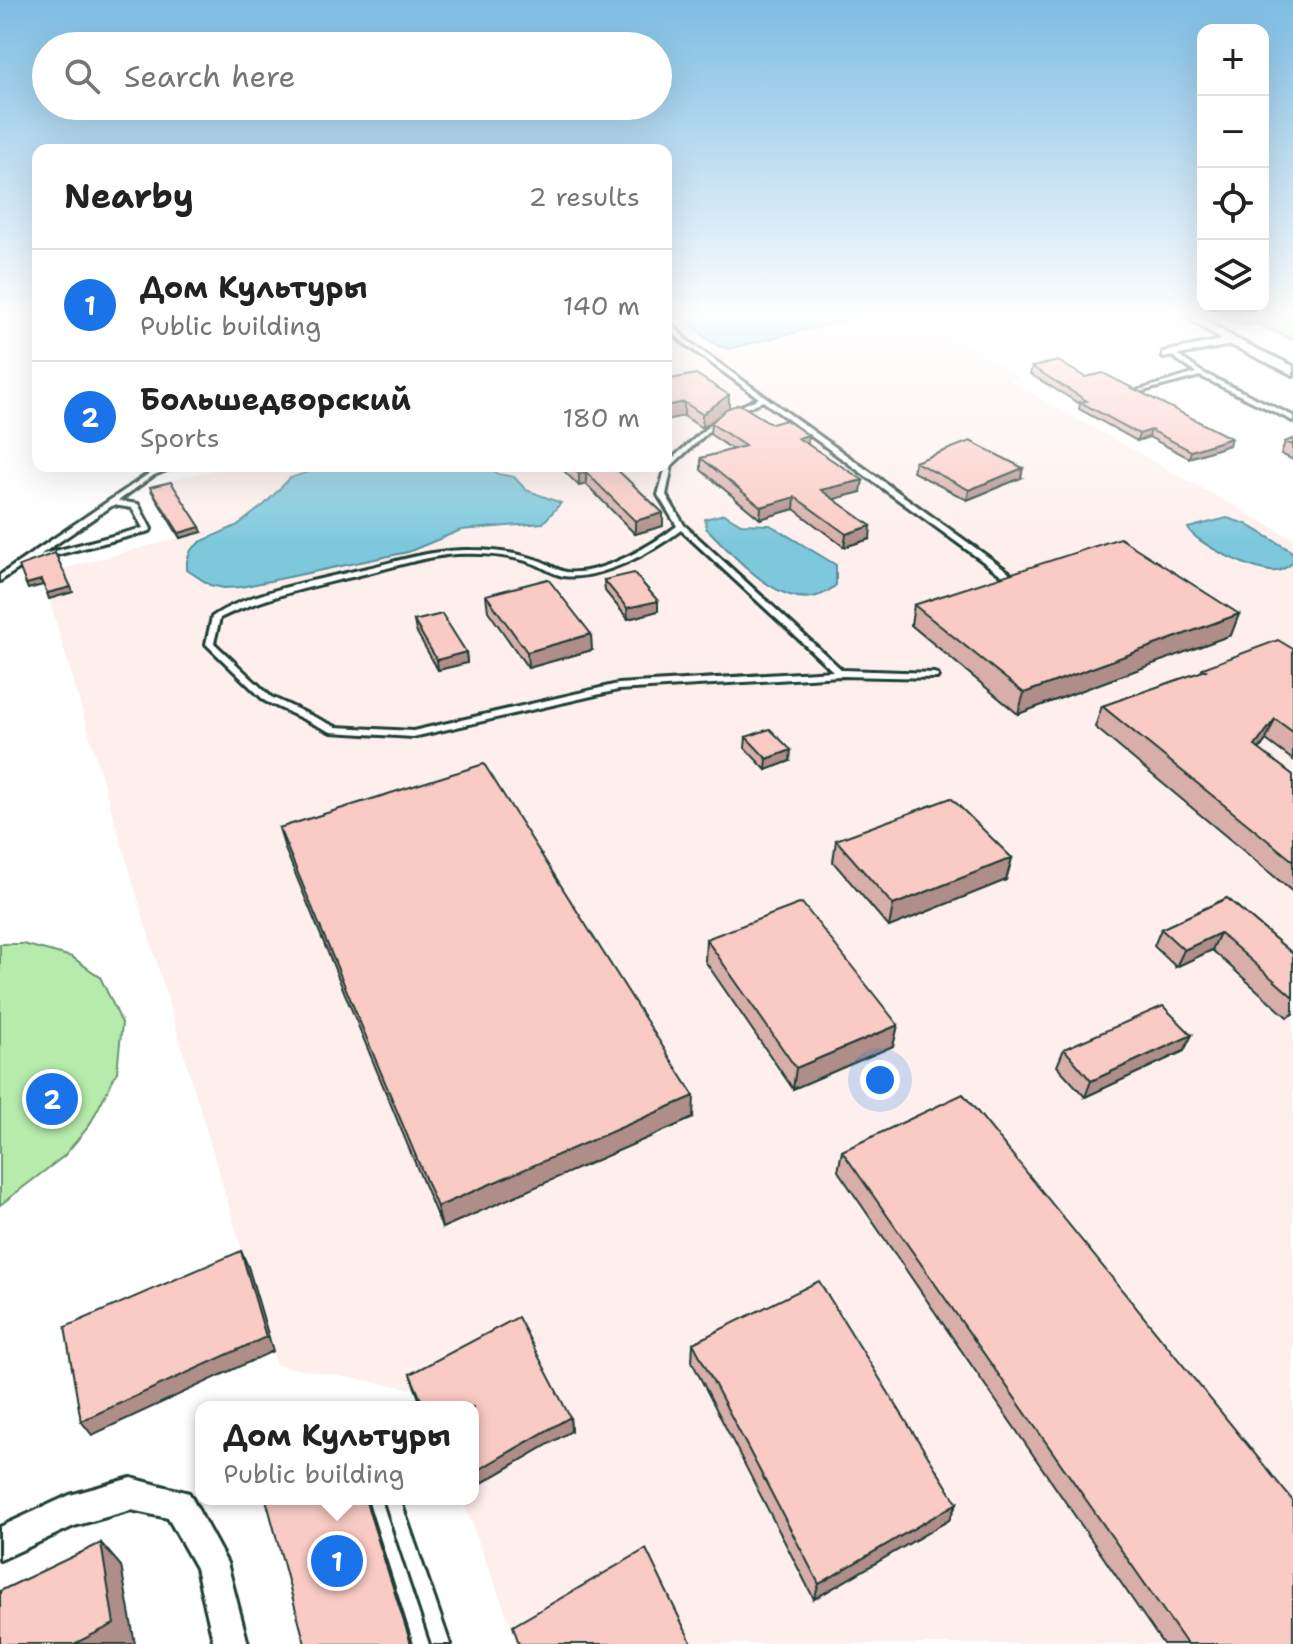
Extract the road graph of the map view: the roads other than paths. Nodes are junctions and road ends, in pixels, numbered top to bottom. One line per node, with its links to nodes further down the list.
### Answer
1 (753, 391): 3 (lane)
2 (1235, 391): 4 (lane)
3 (763, 398): 5 (lane); 11 (lane)
4 (1293, 419)
5 (672, 461)
6 (158, 472): 8 (lane)
7 (667, 472): 9 (lane)
8 (110, 502): 10 (lane); 10 (lane)
9 (681, 526): 13 (lane); 13 (lane)
10 (19, 563): 12 (lane)
11 (1006, 574)
12 (0, 579)
13 (840, 673): 14 (lane)
14 (934, 676)
15 (394, 1505): 18 (lane)
16 (0, 1544): 17 (street)
17 (231, 1644)
18 (441, 1644)

